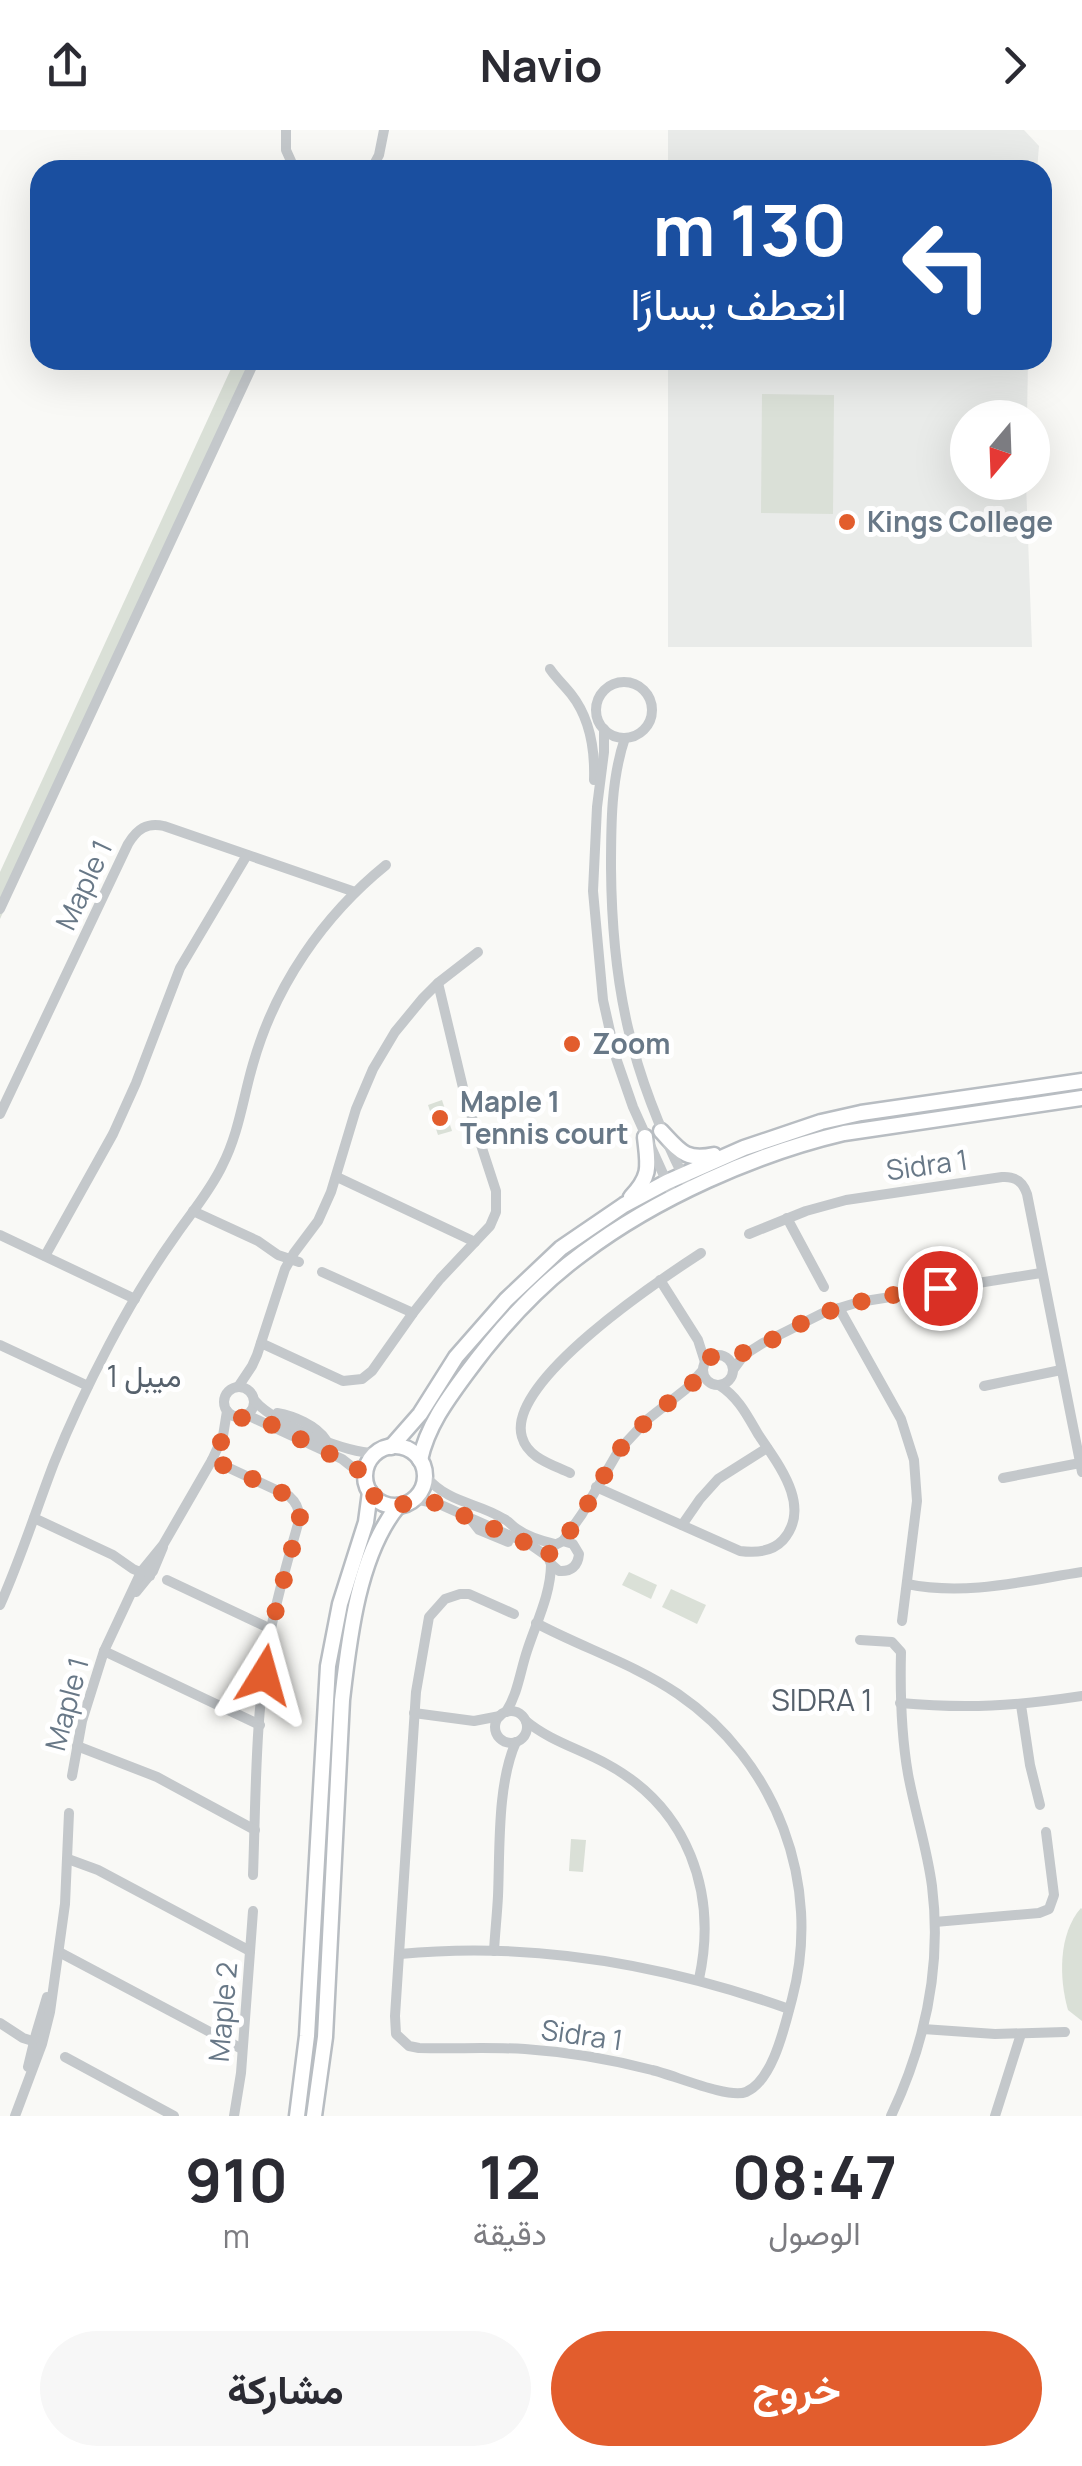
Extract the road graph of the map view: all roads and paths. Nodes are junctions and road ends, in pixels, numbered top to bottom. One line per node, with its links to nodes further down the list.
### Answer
1 (286, 130): 3 (street)
2 (384, 130): 4 (street)
3 (290, 160)
4 (377, 160)
5 (250, 370): 13 (street)
6 (550, 669): 9 (street)
7 (604, 729): 8 (street); 8 (street); 9 (street)
8 (625, 738): 19 (street)
9 (597, 806): 20 (street)
10 (247, 855): 12 (street, Maple 1); 18 (street, Maple 1); 33 (street)
11 (386, 865): 12 (street)
12 (354, 892): 27 (street)
13 (0, 908)
14 (478, 952): 15 (street)
15 (438, 983): 23 (street); 31 (street)
16 (1082, 1080): 21 (street)
17 (1082, 1098): 25 (street)
18 (0, 1114)
19 (661, 1131): 21 (street); 22 (street)
20 (645, 1137): 24 (street); 26 (street)
21 (744, 1148): 22 (street)
22 (682, 1176): 24 (street); 25 (street)
23 (337, 1177): 31 (street); 34 (street)
24 (671, 1190): 25 (street); 26 (street); 62 (street)
25 (690, 1190)
26 (624, 1204): 60 (street)
27 (194, 1211): 34 (street); 39 (street)
28 (787, 1218): 30 (street, Sidra 1); 36 (street, Sidra 1); 38 (street)
29 (0, 1234): 33 (street)
30 (749, 1234)
31 (475, 1242): 41 (street)
32 (701, 1253): 37 (street)
33 (45, 1256): 39 (street)
34 (296, 1258): 42 (street)
35 (322, 1272): 41 (street)
36 (1041, 1273): 40 (street); 47 (street, Sidra 1)
37 (660, 1280): 45 (street); 64 (street)
38 (824, 1287)
39 (135, 1299): 50 (street)
40 (838, 1308): 44 (street); 81 (street)
41 (412, 1313): 42 (street)
42 (261, 1343): 46 (street)
43 (0, 1344): 50 (street)
44 (748, 1351): 45 (street); 48 (street)
45 (711, 1361): 48 (street); 49 (street); 53 (street)
46 (252, 1366): 51 (street); 54 (street)
47 (1060, 1370): 52 (street); 63 (street, Sidra 1)
48 (732, 1374): 49 (street); 55 (street)
49 (715, 1384): 53 (street); 55 (street)
50 (88, 1386): 72 (street)
51 (238, 1386): 54 (street); 56 (street)
52 (984, 1386)
53 (686, 1389): 68 (street)
54 (253, 1397): 57 (street); 60 (street)
55 (737, 1400): 59 (street)
56 (227, 1411): 57 (street); 58 (street)
57 (244, 1416): 58 (street); 67 (street)
58 (223, 1436): 61 (street)
59 (768, 1448): 73 (street); 73 (street)
60 (384, 1450): 62 (street); 67 (street)
61 (212, 1460): 77 (street); 87 (street)
62 (420, 1460): 65 (street)
63 (1081, 1467): 66 (street, Sidra 1)
64 (570, 1472)
65 (426, 1476): 69 (street); 74 (street)
66 (1003, 1478)
67 (368, 1485): 70 (street); 129 (street)
68 (596, 1488): 71 (street); 73 (street)
69 (414, 1500): 70 (street); 76 (street)
70 (398, 1506): 130 (street)
71 (582, 1514): 74 (street); 75 (street)
72 (34, 1518): 77 (street); 83 (street)
73 (682, 1525)
74 (559, 1542): 75 (street); 76 (street)
75 (576, 1548): 78 (street)
76 (550, 1561): 78 (street); 82 (street)
77 (147, 1571): 89 (street, Maple 1)
78 (564, 1571): 82 (street)
79 (1082, 1572): 81 (street)
80 (167, 1580): 87 (street)
81 (907, 1584): 85 (street)
82 (548, 1592): 86 (street)
83 (0, 1605)
84 (514, 1614): 94 (street, Sidra 1)
85 (902, 1621)
86 (536, 1623): 90 (street); 118 (street, Sidra 1)
87 (271, 1629): 98 (street)
88 (860, 1640): 92 (street)
89 (104, 1652): 98 (street); 102 (street, Maple 1)
90 (517, 1692): 95 (street); 96 (street)
91 (1082, 1696): 93 (street)
92 (900, 1704): 93 (street); 112 (street)
93 (1020, 1705): 105 (street)
94 (414, 1713): 97 (street); 116 (street, Sidra 1)
95 (503, 1714): 96 (street); 97 (street); 99 (street)
96 (525, 1719): 100 (street); 101 (street)
97 (474, 1721): 99 (street)
98 (260, 1724): 107 (street)
99 (500, 1736): 100 (street); 103 (street)
100 (520, 1739): 101 (street); 103 (street)
101 (554, 1739): 117 (street)
102 (77, 1746): 104 (street, Maple 1); 107 (street)
103 (508, 1768): 113 (street)
104 (72, 1776)
105 (1040, 1805)
106 (69, 1813): 109 (street)
107 (255, 1830): 110 (street)
108 (1046, 1832): 112 (street)
109 (68, 1858): 114 (street); 115 (street)
110 (254, 1874)
111 (253, 1911): 115 (street, Maple 2)
112 (935, 1922): 120 (street)
113 (494, 1951): 116 (street); 117 (street)
114 (59, 1952): 123 (street); 124 (street)
115 (250, 1952): 124 (street, Maple 2)
116 (400, 1954): 118 (street, Sidra 1)
117 (699, 1980): 118 (street)
118 (789, 2009)
119 (0, 2022): 123 (street)
120 (923, 2029): 122 (street); 131 (street)
121 (1064, 2032): 122 (street)
122 (1021, 2034): 132 (street)
123 (39, 2040): 126 (street)
124 (242, 2049): 128 (street, Maple 2)
125 (65, 2057): 127 (street)
126 (15, 2116)
127 (174, 2116)
128 (234, 2116)
129 (297, 2116)
130 (314, 2116)
131 (891, 2116)
132 (996, 2116)

